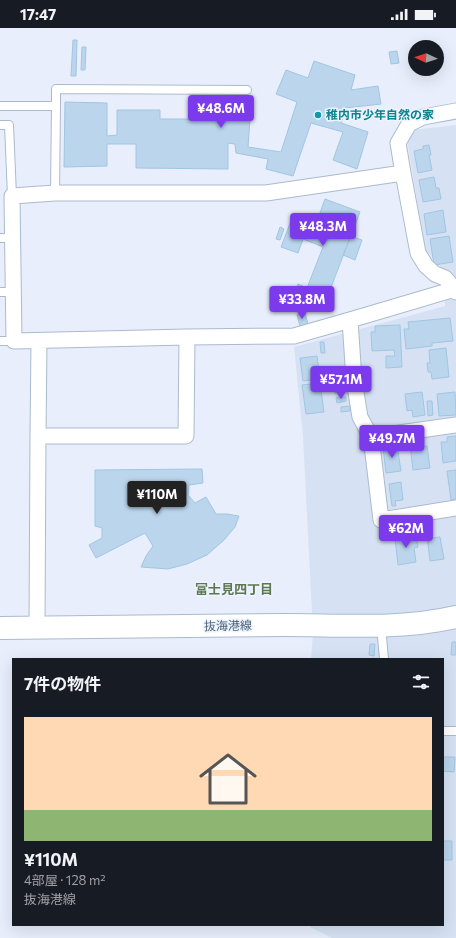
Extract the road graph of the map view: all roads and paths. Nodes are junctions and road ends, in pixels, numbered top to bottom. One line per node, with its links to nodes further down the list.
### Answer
1 (248, 90): 3 (lane)
2 (0, 106): 3 (lane)
3 (56, 106): 7 (lane)
4 (456, 111): 6 (street)
5 (0, 125): 8 (lane)
6 (403, 174): 7 (street); 10 (street)
7 (55, 193): 8 (street)
8 (12, 196): 9 (street)
9 (6, 238): 11 (street)
10 (453, 284): 12 (street)
11 (7, 292): 15 (street)
12 (350, 320): 13 (street); 18 (street)
13 (187, 337): 14 (street); 17 (street)
14 (39, 340): 15 (street); 17 (street)
15 (7, 341)
16 (456, 425): 18 (street)
17 (38, 436): 23 (street)
18 (371, 437): 19 (street)
19 (456, 508)
20 (456, 617): 21 (main road, 抜海港線)
21 (381, 626): 23 (main road, 抜海港線); 24 (lane)
22 (0, 628): 23 (main road, 抜海港線)
23 (37, 628)
24 (384, 658)
25 (444, 730): 26 (lane)
26 (456, 731)

